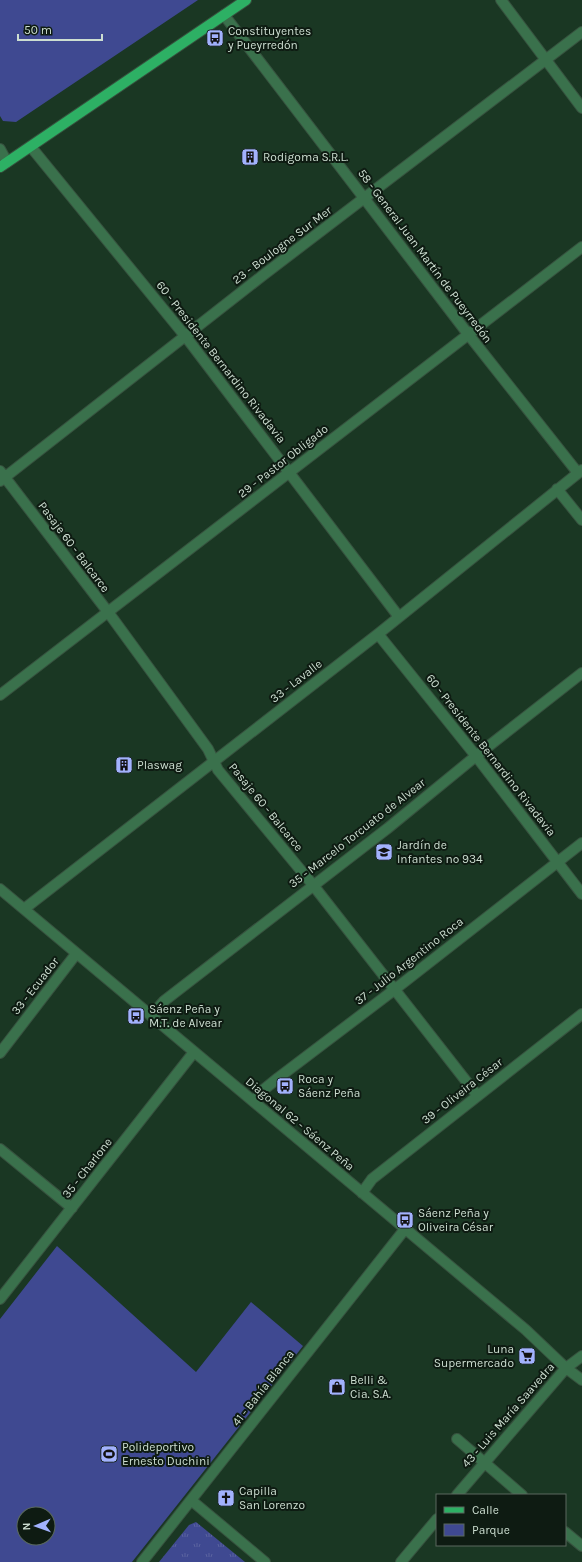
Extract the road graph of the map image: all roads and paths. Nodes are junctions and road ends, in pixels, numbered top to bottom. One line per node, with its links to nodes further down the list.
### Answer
1 (246, 0): 3 (main road)
2 (501, 0): 5 (street)
3 (224, 15): 7 (main road); 10 (street, 58 - General Juan Martín de Pueyrredón)
4 (582, 32): 5 (street, 23 - Boulogne Sur Mer)
5 (546, 60): 6 (street); 10 (street, 23 - Boulogne Sur Mer)
6 (582, 108)
7 (31, 147): 9 (main road); 13 (street, 60 - Presidente Bernardino Rivadavia)
8 (0, 149): 9 (street)
9 (4, 165)
10 (364, 199): 12 (street, 58 - General Juan Martín de Pueyrredón); 13 (street, 23 - Boulogne Sur Mer)
11 (582, 247): 12 (street, 29 - Pastor Obligado)
12 (468, 334): 14 (street, 58 - General Juan Martín de Pueyrredón); 15 (street, 29 - Pastor Obligado)
13 (186, 337): 15 (street, 60 - Presidente Bernardino Rivadavia); 16 (street, 23 - Boulogne Sur Mer)
14 (580, 471): 17 (street, 33 - Lavalle)
15 (289, 472): 19 (street, 29 - Pastor Obligado); 20 (street, 60 - Presidente Bernardino Rivadavia)
16 (2, 476): 19 (street, Pasaje 60 - Balcarce)
17 (557, 489): 18 (street); 20 (street, 33 - Lavalle)
18 (582, 520)
19 (108, 612): 23 (street, 29 - Pastor Obligado); 25 (street, Pasaje 60 - Balcarce)
20 (399, 617): 21 (street, 33 - Lavalle)
21 (378, 634): 24 (street, 60 - Presidente Bernardino Rivadavia); 25 (street, 33 - Lavalle)
22 (582, 673): 24 (street, 35 - Marcelo Torcuato de Alvear)
23 (0, 695)
24 (476, 756): 27 (street, 60 - Presidente Bernardino Rivadavia); 28 (street, 35 - Marcelo Torcuato de Alvear)
25 (214, 760): 28 (street, Pasaje 60 - Balcarce); 31 (street, 33 - Lavalle)
26 (582, 843): 27 (street, 37 - Julio Argentino Roca)
27 (558, 862): 30 (street, 60 - Presidente Bernardino Rivadavia); 33 (street, 37 - Julio Argentino Roca)
28 (313, 885): 33 (street, Pasaje 60 - Balcarce); 35 (street, 35 - Marcelo Torcuato de Alvear)
29 (0, 889): 31 (street, Diagonal 62 - Sáenz Peña)
30 (582, 894)
31 (24, 909): 32 (street, Diagonal 62 - Sáenz Peña)
32 (76, 954): 35 (street, Diagonal 62 - Sáenz Peña); 37 (street, 33 - Ecuador)
33 (394, 990): 38 (street, Pasaje 60 - Balcarce); 39 (street, 37 - Julio Argentino Roca)
34 (582, 1014): 38 (street, 39 - Oliveira César)
35 (151, 1016): 36 (street, Diagonal 62 - Sáenz Peña)
36 (194, 1052): 39 (street, Diagonal 62 - Sáenz Peña); 42 (street, 35 - Charlone)
37 (0, 1053)
38 (478, 1095): 41 (street, 39 - Oliveira César)
39 (254, 1101): 41 (street, Diagonal 62 - Sáenz Peña)
40 (0, 1149): 42 (street)
41 (362, 1193): 43 (street, Diagonal 62 - Sáenz Peña)
42 (72, 1208): 44 (street, 35 - Charlone)
43 (404, 1229): 46 (street, Diagonal 62 - Sáenz Peña); 52 (street, 41 - Bahía Blanca)
44 (0, 1299)
45 (582, 1356): 46 (street, 43 - Luis María Saavedra)
46 (566, 1368): 47 (street, Diagonal 62 - Sáenz Peña); 49 (street, 43 - Luis María Saavedra)
47 (582, 1380)
48 (457, 1439): 49 (street)
49 (485, 1462): 50 (street, 43 - Luis María Saavedra); 51 (street)
50 (458, 1494)
51 (521, 1494)
52 (191, 1500): 56 (street, 41 - Bahía Blanca); 57 (street)
53 (436, 1520): 58 (street)
54 (566, 1533): 55 (street)
55 (582, 1546)
56 (142, 1562)
57 (265, 1562)
58 (401, 1562)

